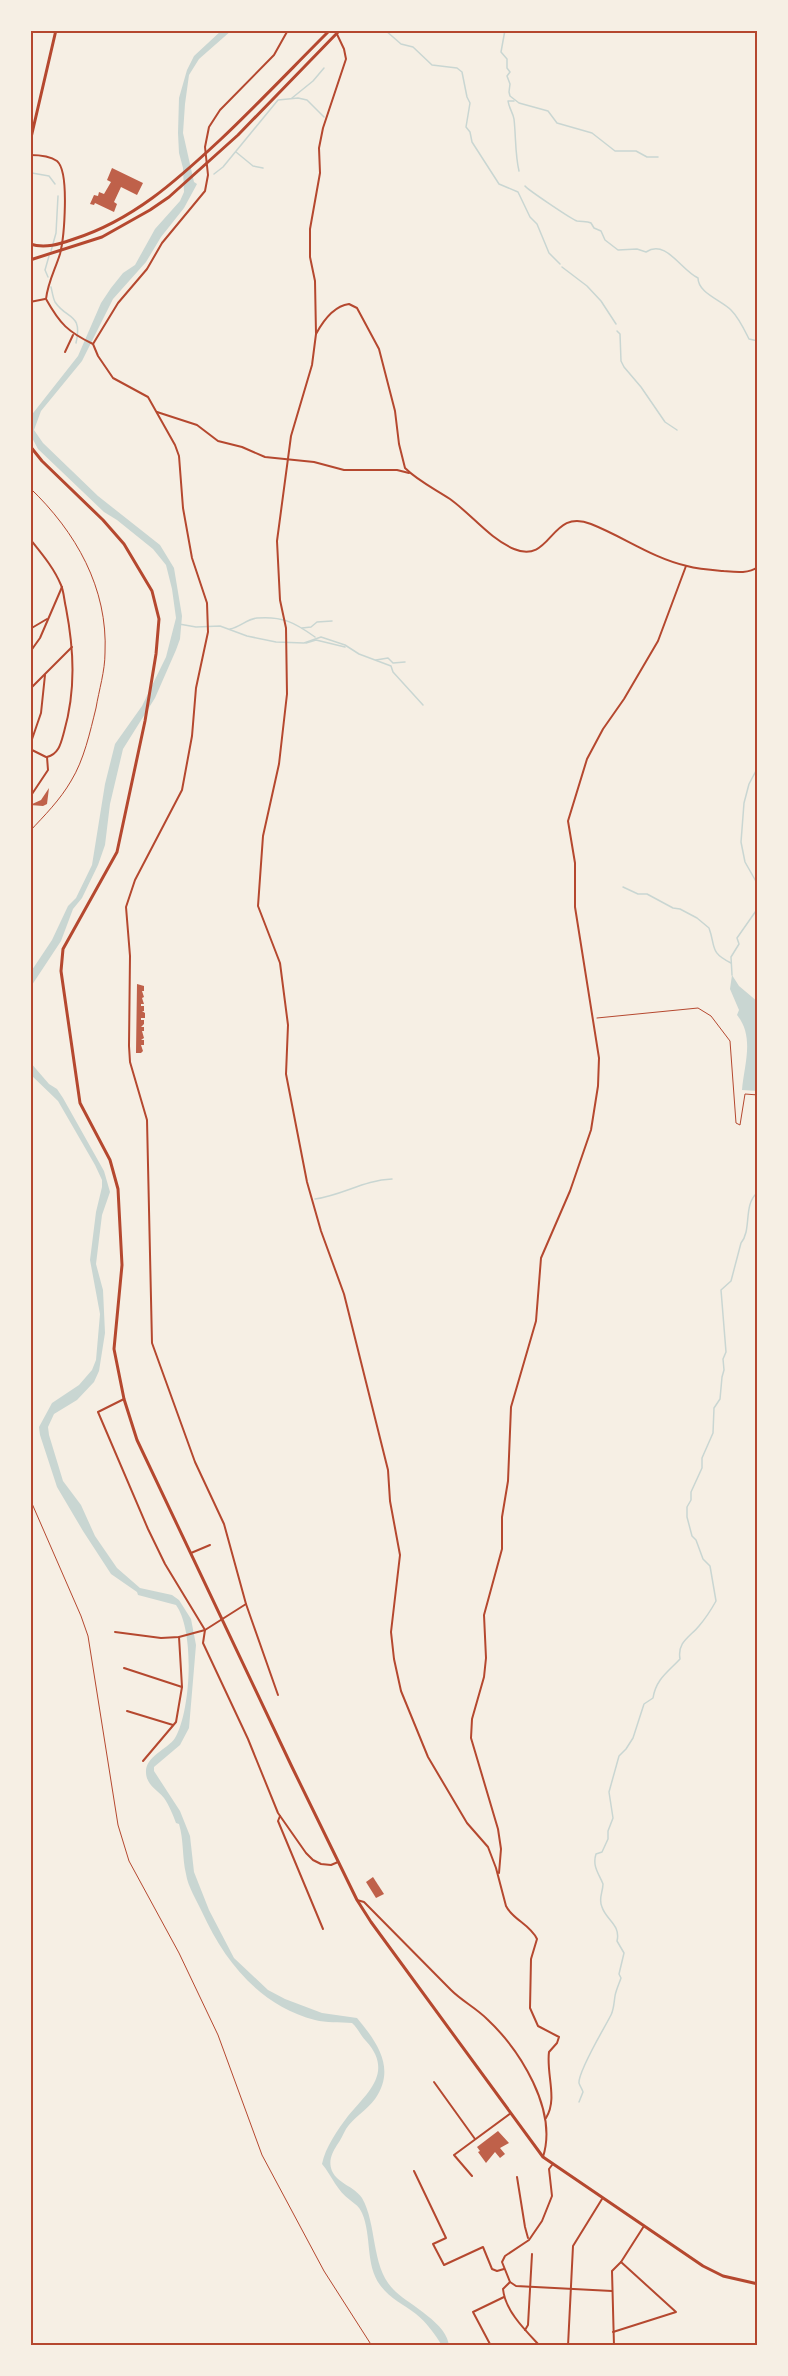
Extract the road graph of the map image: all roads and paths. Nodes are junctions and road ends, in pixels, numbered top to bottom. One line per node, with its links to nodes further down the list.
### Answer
1 (56, 30): 5 (main road)
2 (288, 30): 15 (street)
3 (330, 30): 7 (main road)
4 (338, 30): 8 (main road); 11 (street)
5 (30, 142)
6 (30, 154): 9 (street)
7 (30, 244)
8 (30, 260)
9 (46, 299): 10 (street); 14 (street)
10 (30, 302)
11 (314, 320): 12 (street); 13 (street)
12 (322, 322): 13 (street); 20 (street)
13 (316, 334): 19 (street)
14 (74, 335): 15 (street); 16 (street)
15 (93, 344): 17 (street)
16 (65, 352)
17 (158, 412): 19 (street); 43 (street)
18 (30, 446): 39 (main road)
19 (288, 459): 20 (street); 56 (street)
20 (411, 474): 23 (street)
21 (30, 488): 36 (path)
22 (30, 539): 25 (street)
23 (686, 566): 24 (street); 37 (street)
24 (758, 567)
25 (62, 587): 26 (street); 28 (street)
26 (47, 619): 27 (street); 29 (street)
27 (30, 629)
28 (72, 647): 30 (street); 34 (street)
29 (30, 652)
30 (45, 675): 31 (street); 32 (street)
31 (30, 689)
32 (30, 745)
33 (30, 749): 34 (street)
34 (47, 757): 35 (street)
35 (30, 797)
36 (30, 831)
37 (592, 1019): 38 (path); 56 (street)
38 (758, 1095)
39 (124, 1399): 42 (main road); 45 (street)
40 (30, 1499): 84 (path)
41 (210, 1545): 42 (street)
42 (190, 1553): 44 (main road)
43 (246, 1604): 44 (street); 50 (street)
44 (221, 1618): 45 (street); 55 (main road)
45 (205, 1630): 47 (street); 54 (street)
46 (115, 1632): 47 (street)
47 (179, 1637): 49 (street)
48 (124, 1668): 49 (street)
49 (182, 1687): 52 (street)
50 (278, 1695)
51 (127, 1711): 52 (street)
52 (173, 1725): 53 (street)
53 (143, 1761)
54 (280, 1816): 55 (street); 58 (street)
55 (338, 1862): 57 (main road)
56 (498, 1875): 61 (street)
57 (357, 1900): 60 (main road); 61 (street)
58 (323, 1929)
59 (434, 2082): 62 (street)
60 (511, 2114): 62 (street); 63 (main road)
61 (546, 2118): 63 (street)
62 (475, 2139): 66 (street)
63 (543, 2157): 64 (main road)
64 (552, 2164): 68 (main road); 70 (street)
65 (414, 2171): 73 (street)
66 (472, 2176)
67 (517, 2176): 70 (street)
68 (602, 2199): 69 (main road); 77 (street)
69 (644, 2226): 72 (street); 75 (main road)
70 (529, 2240): 73 (street)
71 (532, 2254): 76 (street)
72 (621, 2262): 78 (street); 81 (street)
73 (504, 2269): 74 (street)
74 (510, 2282): 76 (street); 79 (street)
75 (758, 2283)
76 (530, 2287): 77 (street); 80 (street)
77 (571, 2289): 78 (street); 87 (street)
78 (612, 2291): 81 (street)
79 (505, 2297): 80 (street); 82 (street)
80 (525, 2330): 86 (street)
81 (613, 2332): 88 (street)
82 (485, 2335): 83 (street); 85 (street)
83 (478, 2338)
84 (372, 2346)
85 (491, 2346)
86 (540, 2346)
87 (568, 2346)
88 (614, 2346)

